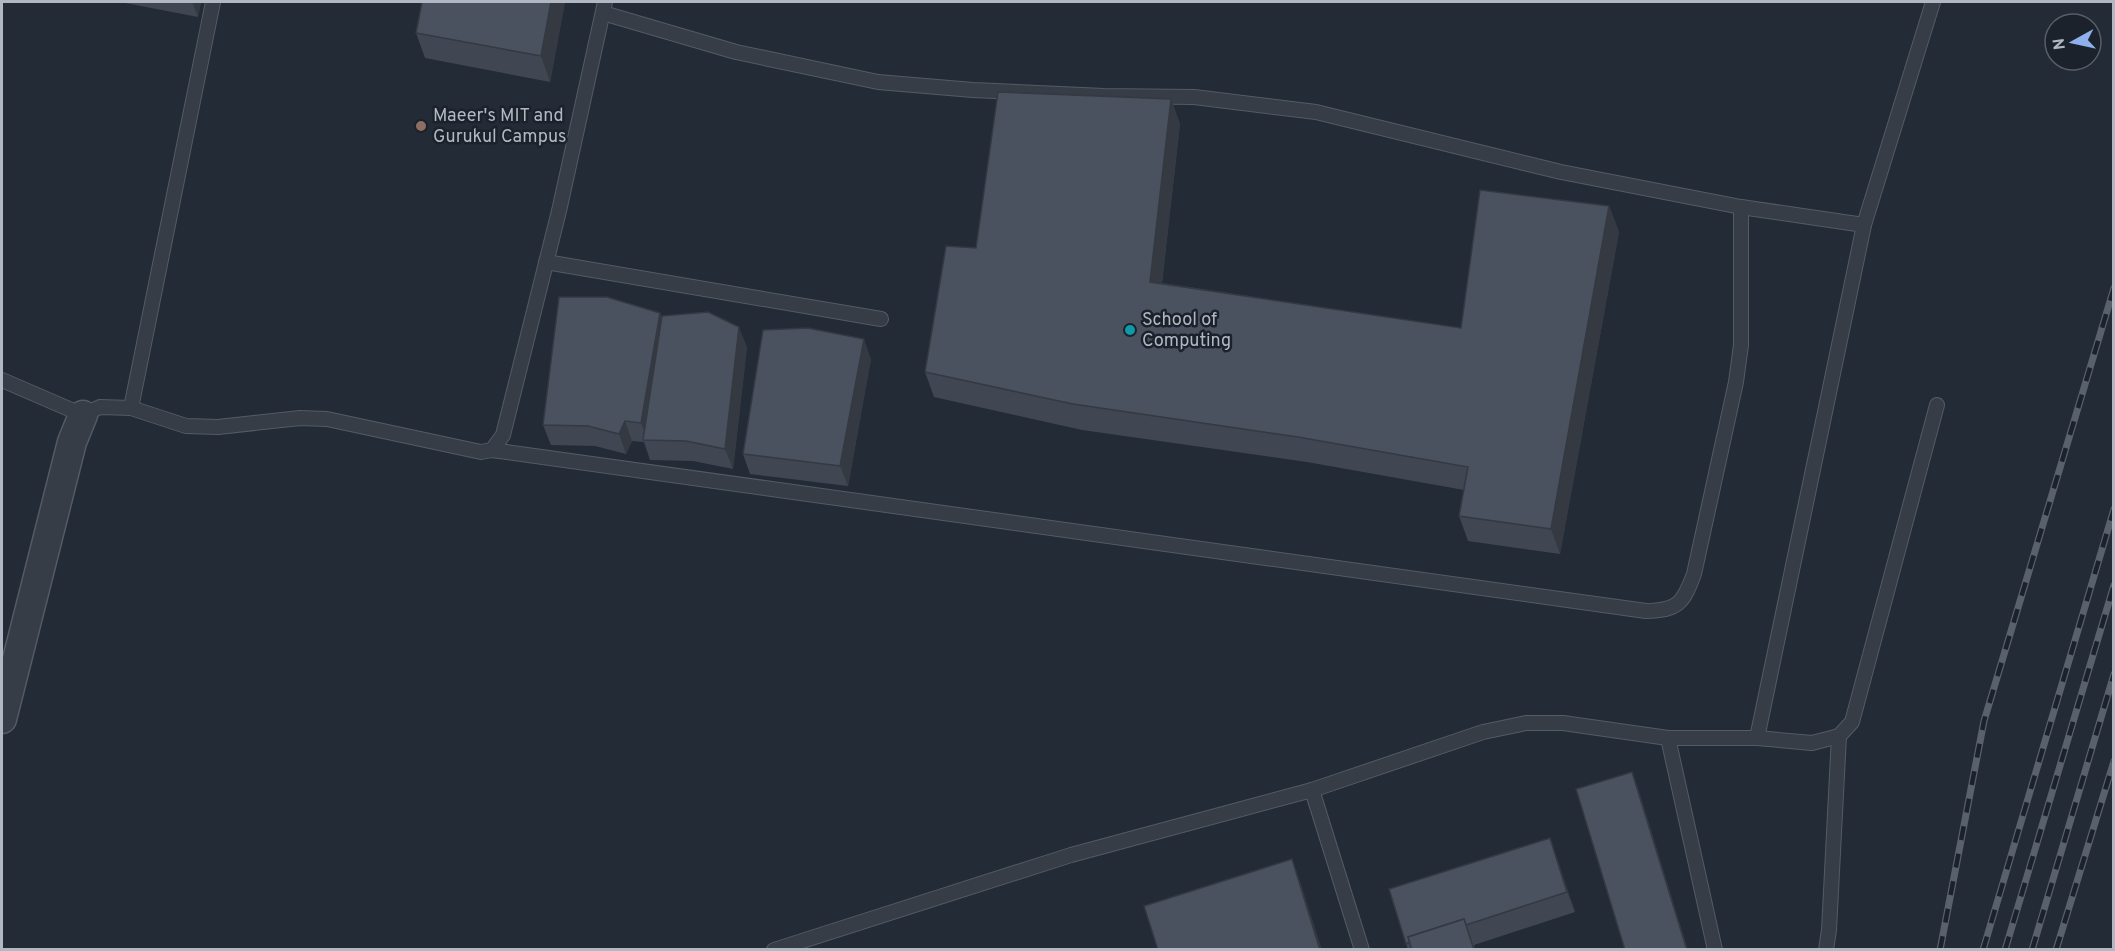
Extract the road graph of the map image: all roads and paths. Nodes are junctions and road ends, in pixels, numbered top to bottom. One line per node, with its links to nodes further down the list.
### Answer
1 (213, 2): 10 (lane)
2 (1933, 2): 5 (lane)
3 (604, 7): 4 (lane); 6 (lane)
4 (1741, 207): 5 (lane); 12 (lane)
5 (1864, 225): 16 (lane)
6 (546, 262): 7 (lane); 12 (lane)
7 (881, 319)
8 (2, 380): 11 (lane)
9 (1937, 405): 14 (lane)
10 (131, 408): 11 (lane); 12 (lane)
11 (83, 415): 13 (street)
12 (492, 450)
13 (2, 719)
14 (1839, 736): 16 (lane); 21 (lane)
15 (1668, 738): 16 (lane); 17 (lane); 20 (lane)
16 (1756, 738)
17 (1312, 790): 18 (lane); 19 (lane)
18 (774, 950)
19 (1362, 950)
20 (1715, 950)
21 (1826, 950)

